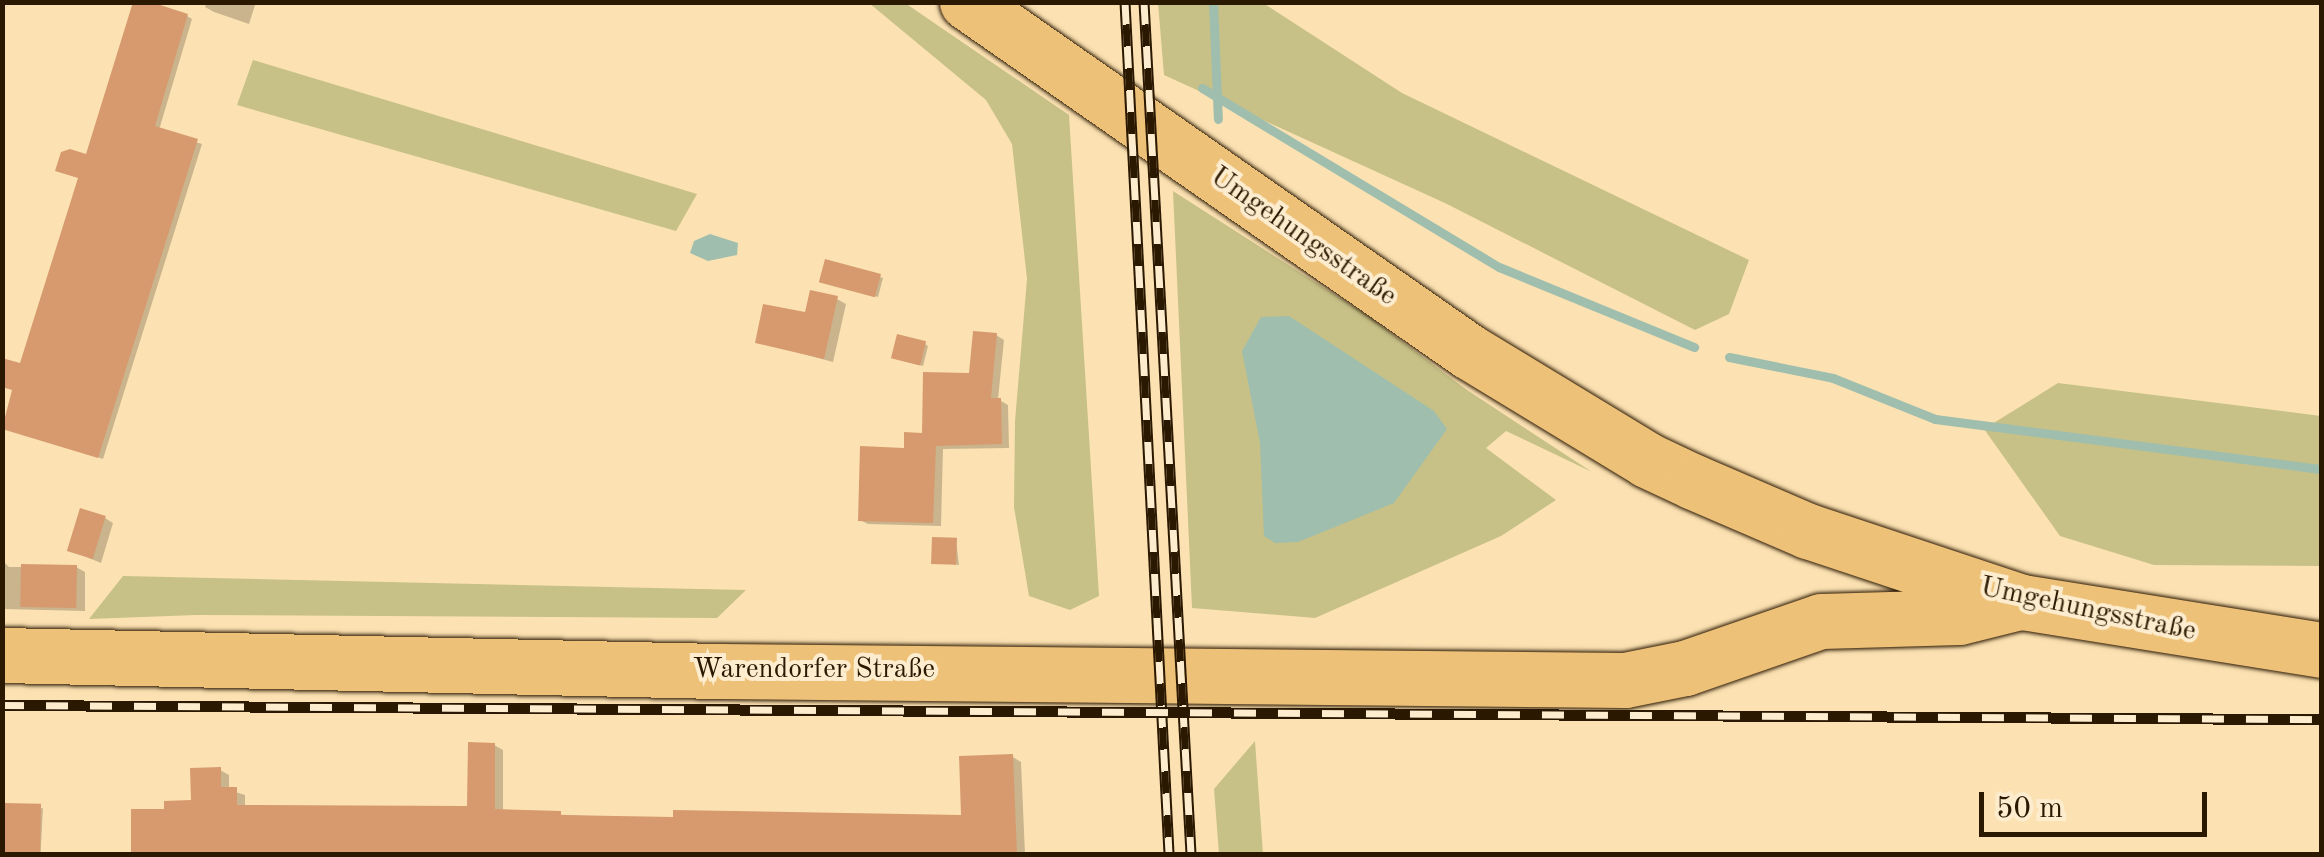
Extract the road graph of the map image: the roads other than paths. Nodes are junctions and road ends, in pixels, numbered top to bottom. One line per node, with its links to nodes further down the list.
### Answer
1 (967, 2): 2 (main road, Umgehungsstraße)
2 (2022, 602): 3 (main road, Umgehungsstraße); 4 (main road, Warendorfer Straße)
3 (2321, 650)
4 (2, 655)

